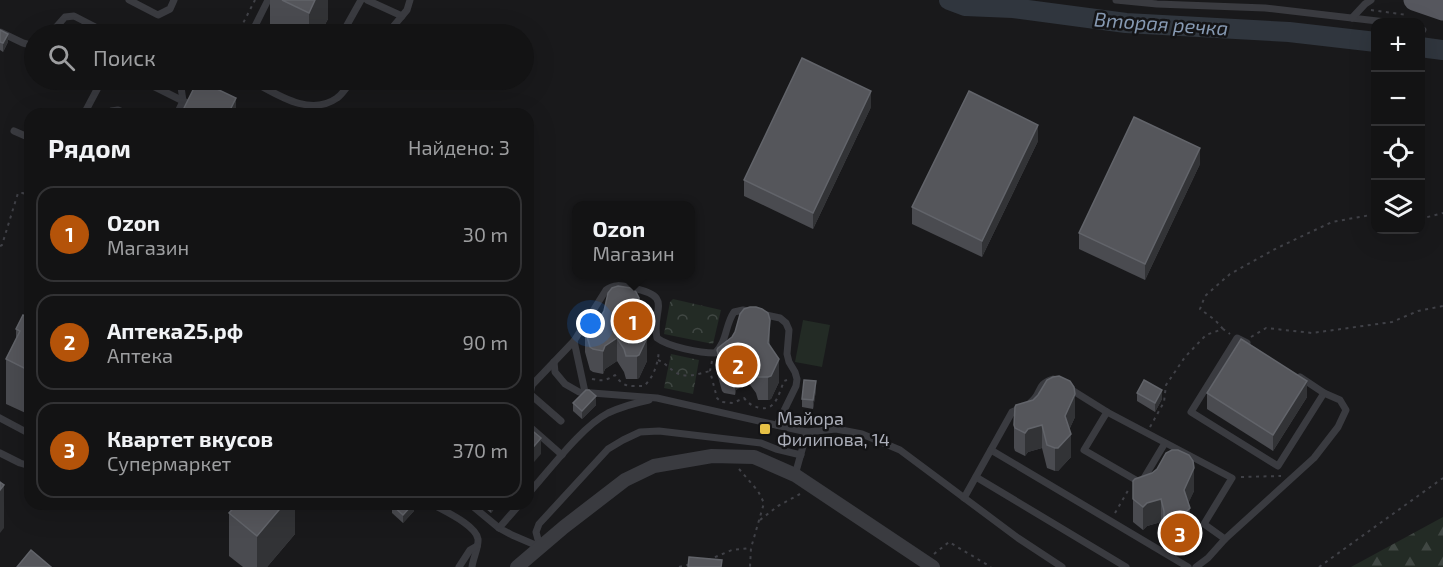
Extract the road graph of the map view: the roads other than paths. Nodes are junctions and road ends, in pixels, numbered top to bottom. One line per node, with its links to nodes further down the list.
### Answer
1 (129, 0): 2 (lane)
2 (174, 0)
3 (268, 0): 16 (lane)
4 (361, 0): 17 (lane)
5 (367, 0): 11 (lane)
6 (410, 0): 11 (lane)
7 (1116, 0): 12 (lane)
8 (1371, 0): 12 (lane)
9 (1414, 0): 10 (main road)
10 (1443, 10)
11 (402, 16): 18 (lane)
12 (1352, 18): 13 (lane)
13 (1371, 20)
14 (59, 24): 15 (lane)
15 (90, 24)
16 (256, 24)
17 (348, 24)
18 (395, 24)
19 (0, 32): 20 (lane)
20 (24, 43)
21 (97, 90): 27 (lane)
22 (161, 90): 26 (lane)
23 (181, 90): 26 (lane)
24 (270, 90): 25 (lane)
25 (344, 90)
26 (183, 101): 28 (lane); 29 (lane)
27 (87, 108)
28 (180, 108)
29 (197, 108)
30 (14, 131): 31 (lane)
31 (24, 135)
32 (574, 341): 34 (lane); 37 (lane); 44 (lane)
33 (1254, 348): 38 (lane)
34 (554, 363): 36 (lane); 37 (lane)
35 (1294, 374): 38 (lane)
36 (534, 383)
37 (585, 392): 40 (lane)
38 (1324, 393): 62 (lane)
39 (534, 397): 43 (lane)
40 (657, 398): 44 (lane); 51 (lane)
41 (1107, 412): 48 (lane); 48 (lane); 49 (lane)
42 (0, 418): 46 (lane)
43 (561, 421)
44 (777, 425): 47 (lane)
45 (534, 430): 51 (lane)
46 (24, 431)
47 (807, 432): 52 (lane); 57 (lane)
48 (1165, 443): 62 (lane)
49 (991, 450): 55 (lane); 71 (lane)
50 (0, 453): 53 (lane)
51 (562, 455): 56 (lane)
52 (801, 455): 54 (lane); 64 (lane)
53 (24, 464)
54 (795, 475): 64 (street); 65 (street)
55 (976, 477): 57 (lane); 70 (lane)
56 (534, 487)
57 (964, 498): 69 (lane)
58 (442, 510): 63 (lane)
59 (477, 510): 61 (lane)
60 (515, 510): 61 (lane)
61 (499, 528): 64 (lane)
62 (1225, 539): 72 (lane)
63 (477, 546): 66 (lane); 67 (lane)
64 (535, 556): 68 (street)
65 (929, 564)
66 (459, 567)
67 (472, 567)
68 (517, 567)
69 (1062, 567)
70 (1125, 567)
71 (1188, 567)
72 (1196, 567)

